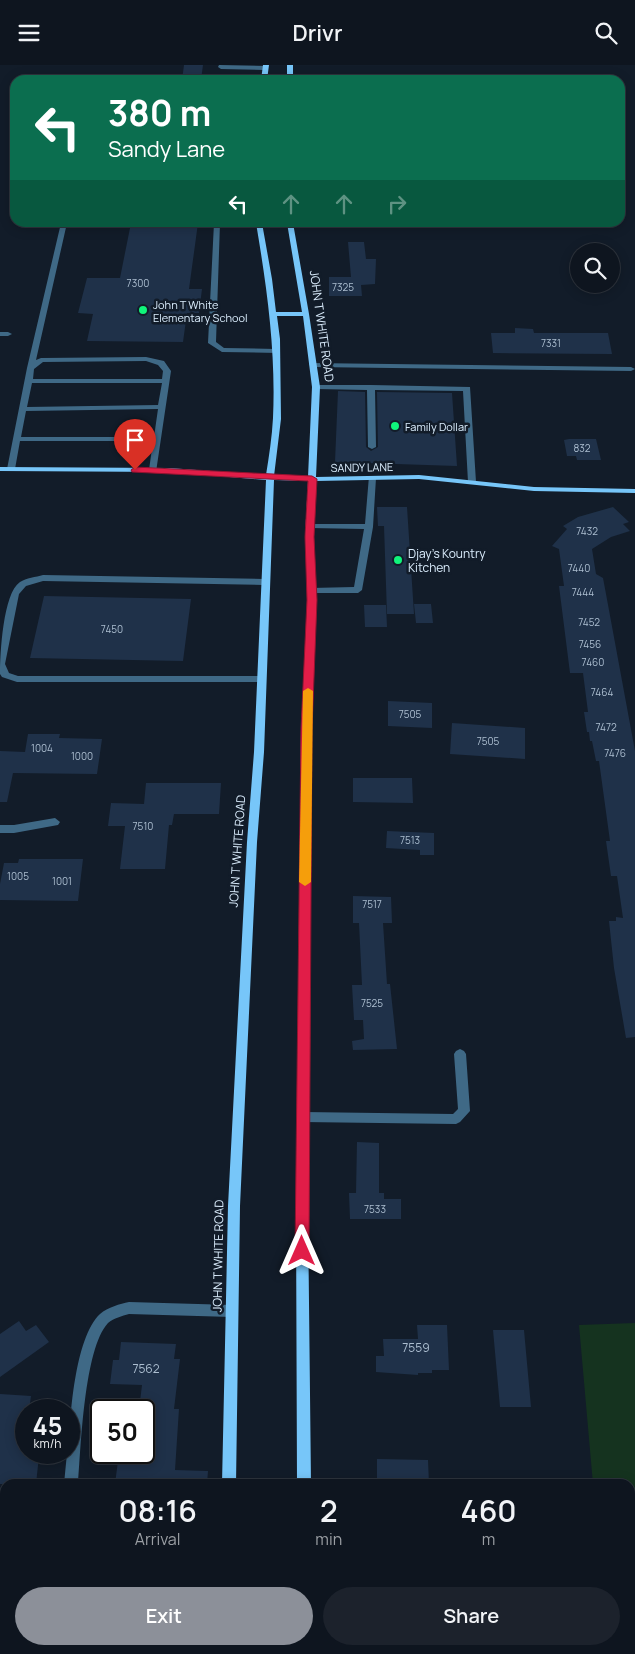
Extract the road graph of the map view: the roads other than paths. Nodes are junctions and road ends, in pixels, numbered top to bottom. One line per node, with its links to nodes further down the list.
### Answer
1 (222, 65): 2 (street)
2 (266, 66)
3 (63, 227): 13 (street)
4 (217, 227): 11 (street)
5 (260, 227): 7 (main road, JOHN T WHITE ROAD)
6 (291, 227): 8 (main road, JOHN T WHITE ROAD)
7 (273, 314): 8 (main road); 11 (main road, JOHN T WHITE ROAD)
8 (306, 314): 12 (main road, JOHN T WHITE ROAD)
9 (0, 334): 10 (street)
10 (8, 334)
11 (276, 351): 27 (main road, JOHN T WHITE ROAD)
12 (313, 365): 14 (street); 17 (main road, JOHN T WHITE ROAD)
13 (31, 368): 15 (street); 16 (street)
14 (630, 369)
15 (28, 381): 16 (street); 20 (street)
16 (165, 381): 19 (street)
17 (316, 387): 18 (street); 29 (main road, JOHN T WHITE ROAD)
18 (371, 387): 23 (street); 30 (street)
19 (162, 407): 20 (street); 22 (street)
20 (23, 409): 21 (street)
21 (17, 439): 22 (street); 25 (street)
22 (157, 439): 26 (street)
23 (372, 447)
24 (0, 469): 25 (main road, SANDY LANE)
25 (11, 469): 26 (main road, SANDY LANE)
26 (153, 470): 27 (main road, SANDY LANE)
27 (270, 478): 29 (main road, SANDY LANE); 34 (main road, JOHN T WHITE ROAD)
28 (372, 478): 29 (main road, SANDY LANE); 30 (main road, SANDY LANE); 33 (street)
29 (312, 479): 32 (main road, JOHN T WHITE ROAD)
30 (472, 482): 31 (main road, SANDY LANE)
31 (635, 491)
32 (310, 526): 33 (street); 35 (main road, JOHN T WHITE ROAD)
33 (369, 527): 35 (street)
34 (264, 582): 36 (main road, JOHN T WHITE ROAD); 36 (street)
35 (311, 591): 40 (main road, JOHN T WHITE ROAD)
36 (261, 679): 41 (main road, JOHN T WHITE ROAD)
37 (55, 822): 38 (street)
38 (0, 829)
39 (460, 1054): 40 (street)
40 (303, 1117): 44 (main road, JOHN T WHITE ROAD)
41 (232, 1311): 42 (street); 43 (main road, JOHN T WHITE ROAD)
42 (72, 1479)
43 (229, 1479)
44 (304, 1479)

